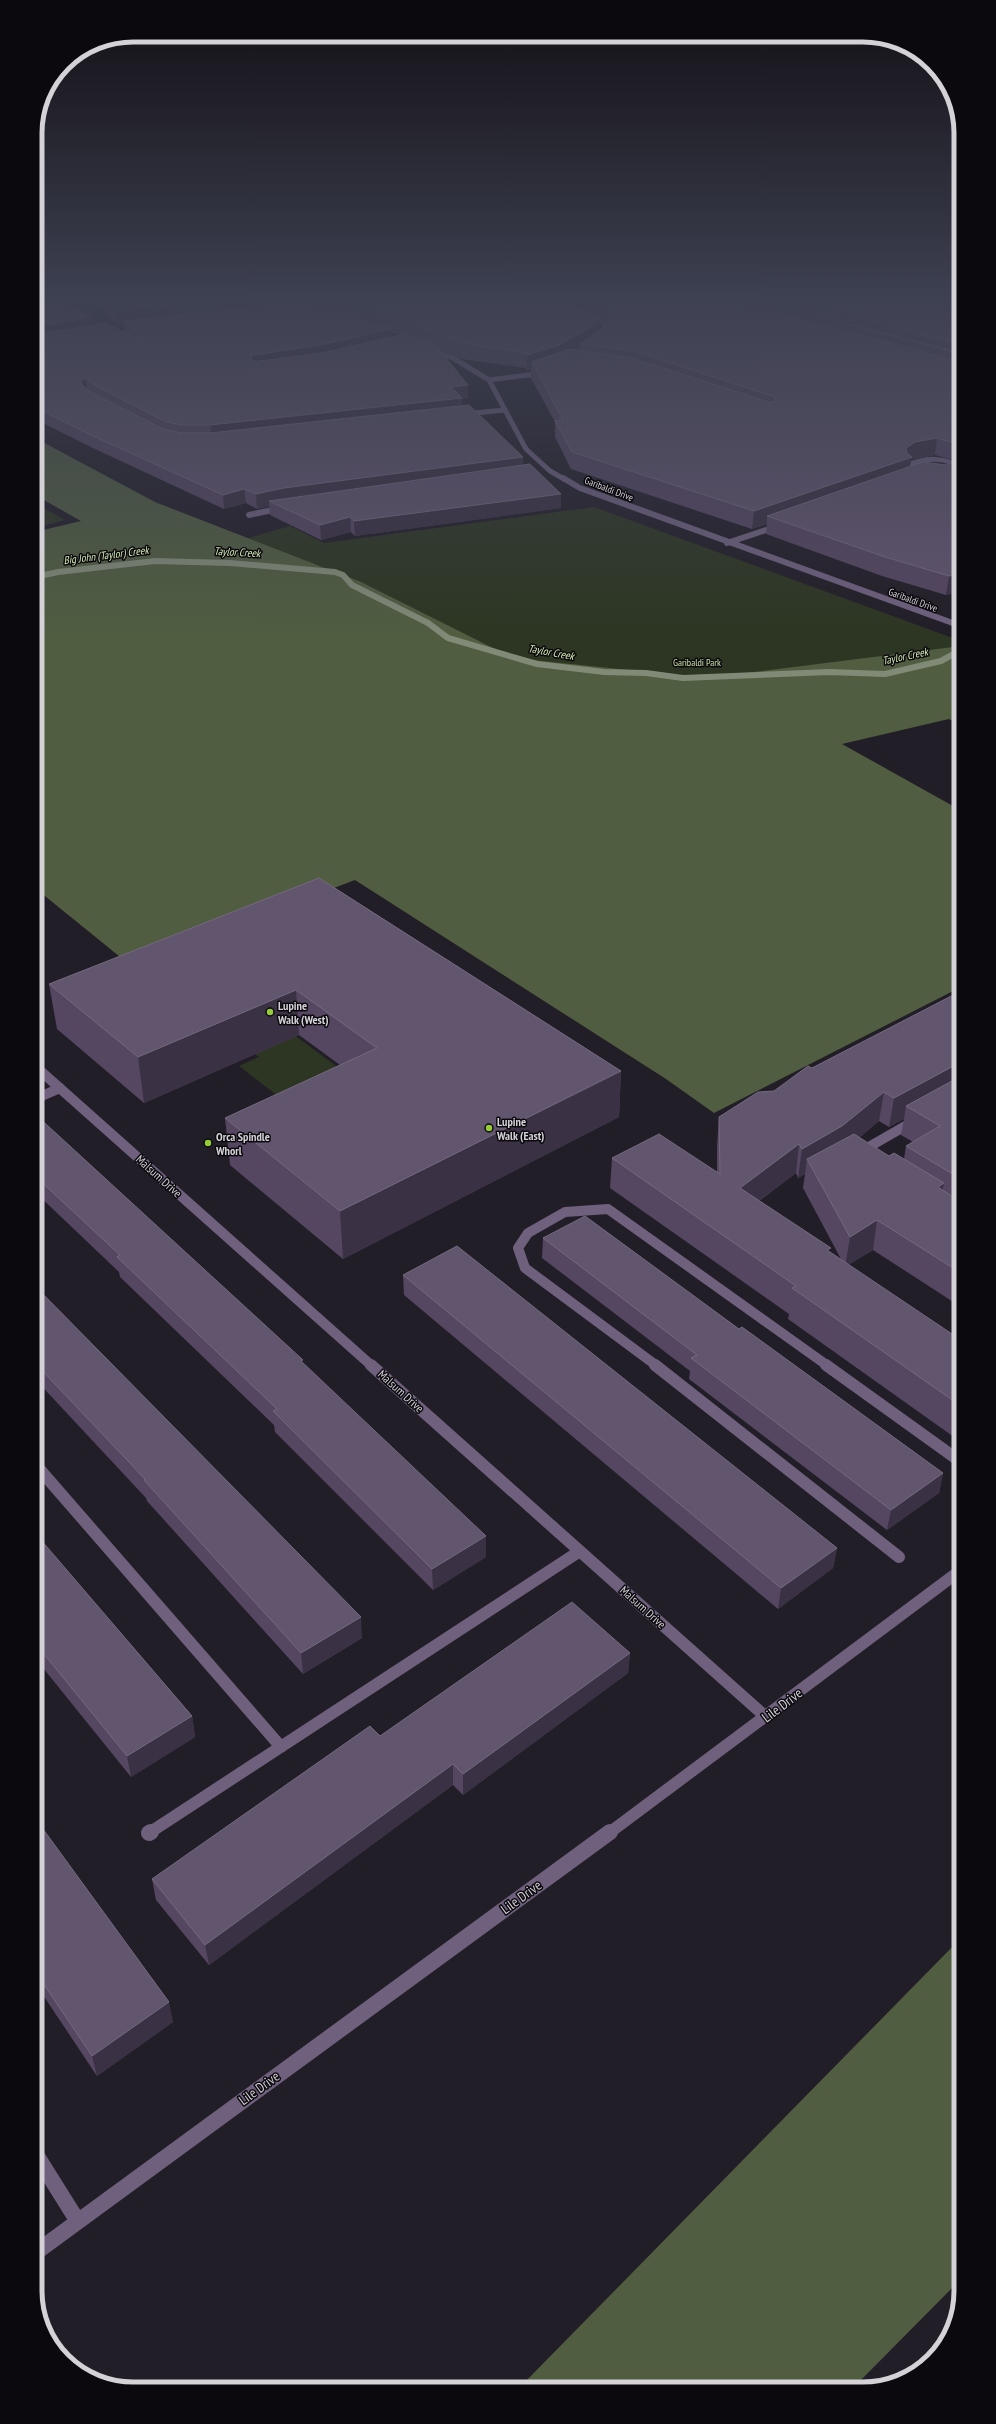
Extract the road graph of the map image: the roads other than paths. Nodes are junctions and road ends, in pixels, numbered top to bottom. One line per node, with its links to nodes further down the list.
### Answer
1 (492, 411): 3 (street)
2 (506, 411): 5 (street, Garibaldi Drive)
3 (460, 414)
4 (954, 464): 7 (street)
5 (550, 471): 6 (street); 11 (street, Garibaldi Drive)
6 (544, 472)
7 (912, 478)
8 (286, 507): 9 (street)
9 (249, 516)
10 (783, 524): 11 (street)
11 (727, 543): 12 (street, Garibaldi Drive)
12 (954, 624)
13 (42, 1072): 14 (street, Malsum Drive)
14 (60, 1088): 15 (street); 20 (street, Malsum Drive)
15 (42, 1096)
16 (922, 1117): 17 (street)
17 (869, 1162)
18 (954, 1457): 21 (street)
19 (42, 1472): 24 (street)
20 (580, 1551): 23 (street, Malsum Drive); 24 (street)
21 (899, 1556)
22 (954, 1575): 23 (street, Lile Drive)
23 (766, 1717): 27 (street, Lile Drive)
24 (281, 1747): 25 (street)
25 (149, 1833)
26 (42, 2164): 27 (street)
27 (77, 2220): 28 (street, Lile Drive)
28 (42, 2248)

